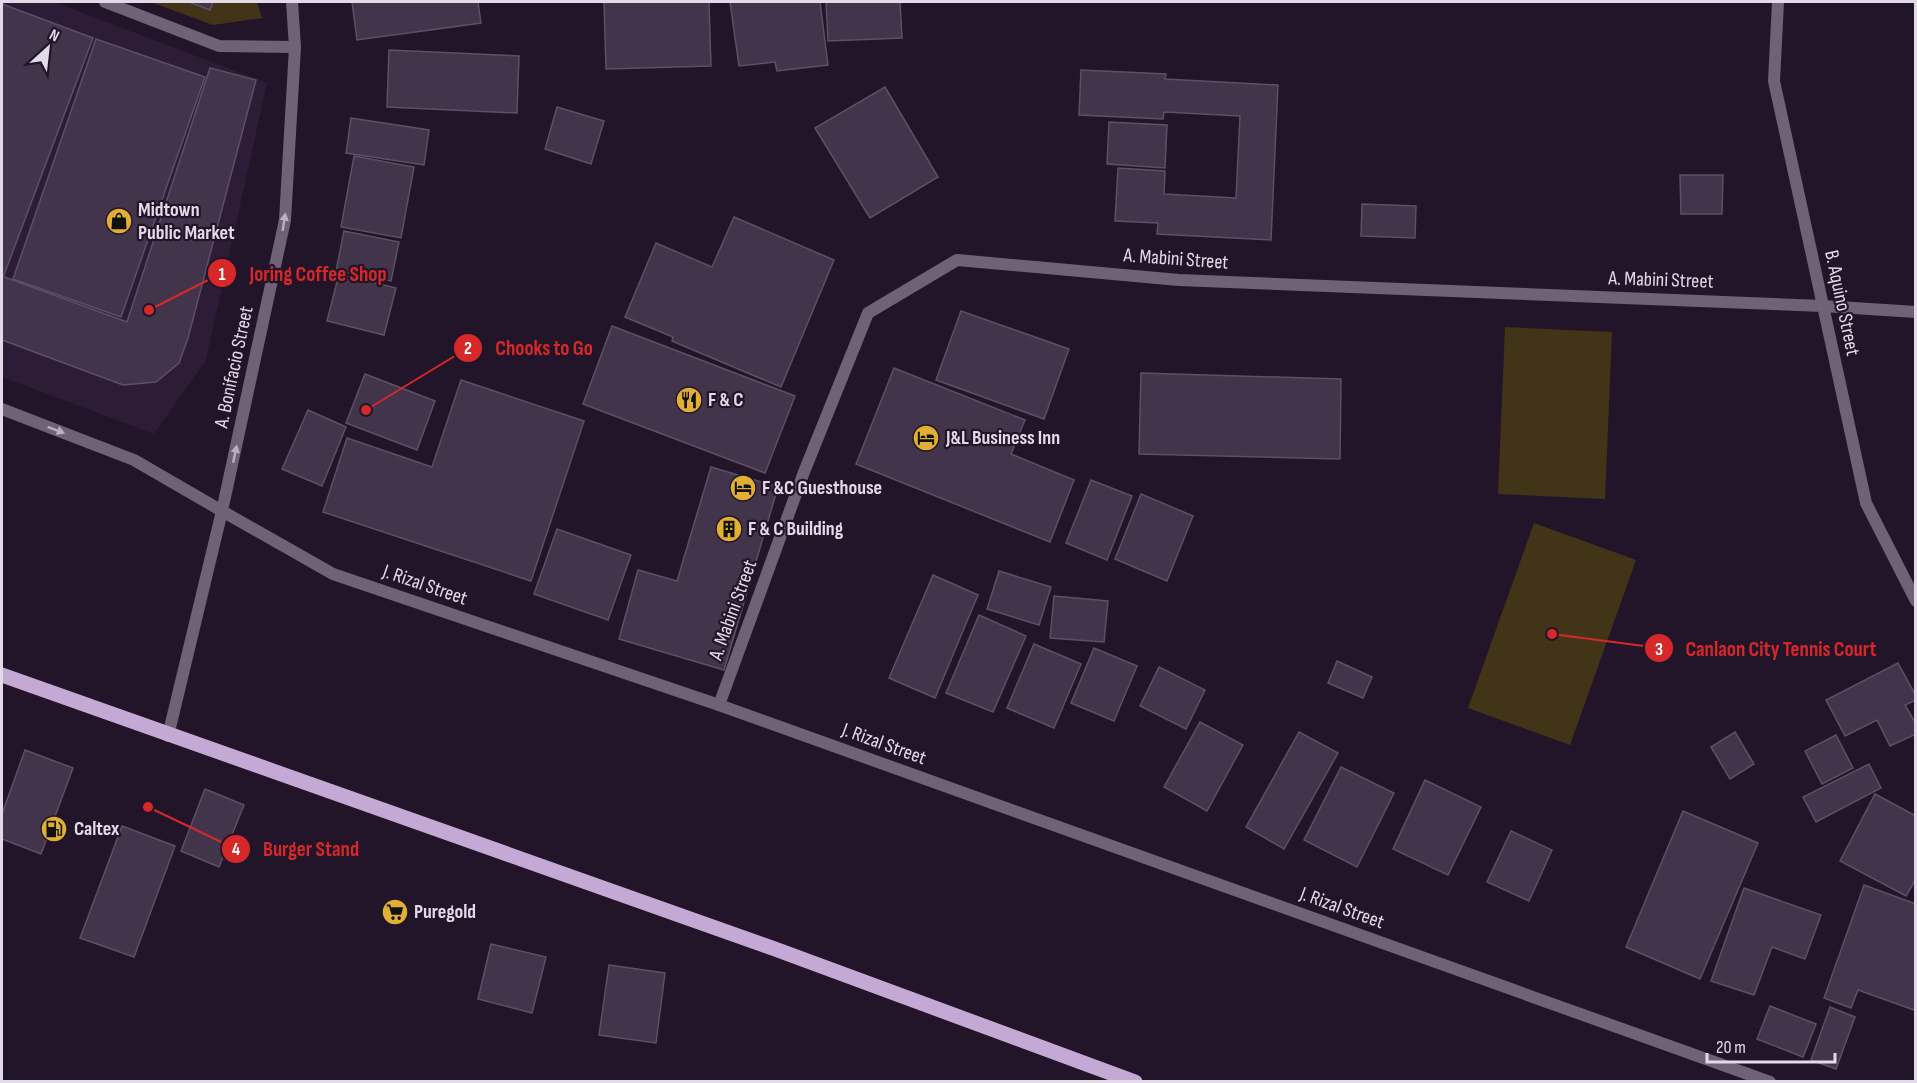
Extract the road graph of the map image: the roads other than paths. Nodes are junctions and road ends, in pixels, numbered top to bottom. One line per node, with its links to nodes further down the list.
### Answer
1 (105, 2): 4 (street)
2 (292, 2): 4 (street, A. Bonifacio Street)
3 (1778, 2): 5 (street, B. Aquino Street)
4 (295, 48): 8 (street, A. Bonifacio Street, one-way to 4)
5 (1823, 306): 6 (street, A. Mabini Street); 9 (street, B. Aquino Street); 11 (street, A. Mabini Street)
6 (1916, 312)
7 (2, 409): 8 (street, J. Rizal Street, one-way to 8)
8 (222, 511): 11 (street, J. Rizal Street); 12 (street, A. Bonifacio Street)
9 (1916, 601)
10 (2, 675): 12 (main road)
11 (719, 705): 14 (street, J. Rizal Street)
12 (168, 736): 13 (main road)
13 (1135, 1082)
14 (1770, 1082)

